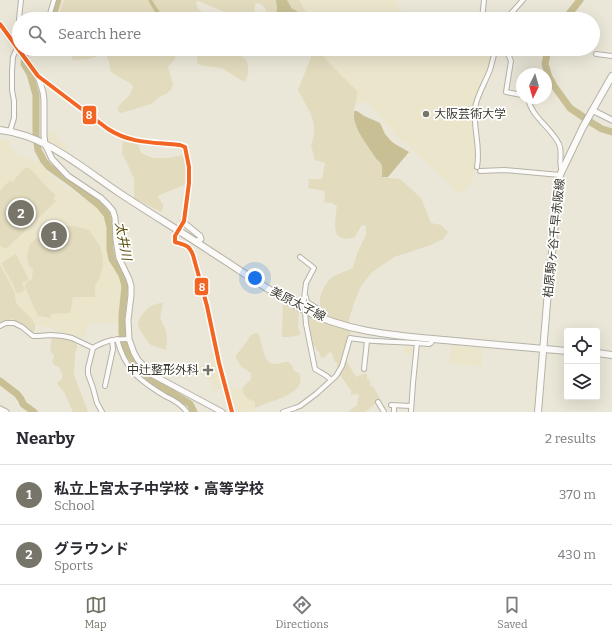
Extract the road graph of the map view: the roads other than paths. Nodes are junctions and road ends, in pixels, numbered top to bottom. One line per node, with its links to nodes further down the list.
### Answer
1 (21, 0): 5 (street)
2 (54, 0): 6 (street)
3 (484, 0): 7 (street)
4 (522, 0): 8 (street)
5 (20, 12)
6 (50, 12)
7 (483, 12)
8 (512, 12)
9 (0, 24): 10 (street)
10 (12, 39)
11 (600, 54): 16 (street)
12 (14, 56): 24 (street)
13 (24, 56): 17 (street)
14 (494, 56): 26 (street)
15 (509, 56): 19 (street)
16 (612, 56)
17 (38, 76): 25 (street); 27 (street)
18 (612, 76): 21 (main road, 柏原駒ヶ谷千早赤阪線)
19 (516, 94)
20 (530, 104): 26 (street)
21 (592, 111): 22 (street); 26 (main road, 柏原駒ヶ谷千早赤阪線)
22 (612, 120)
23 (0, 130): 24 (main road, 美原太子線)
24 (10, 131): 25 (main road, 美原太子線)
25 (44, 143): 28 (main road, 美原太子線); 34 (street)
26 (561, 174): 40 (main road, 柏原駒ヶ谷千早赤阪線)
27 (183, 221): 28 (street); 54 (street, bridge)
28 (196, 242): 31 (main road, 美原太子線)
29 (300, 257): 30 (street)
30 (305, 287): 31 (street); 45 (street, bridge)
31 (319, 316): 35 (main road, 美原太子線)
32 (0, 326): 39 (street)
33 (117, 339): 34 (street); 36 (street); 52 (street)
34 (128, 339): 53 (street)
35 (433, 339): 38 (street); 40 (main road, 美原太子線)
36 (112, 340): 39 (street); 46 (street)
37 (367, 341): 38 (street); 44 (street); 45 (street)
38 (417, 343): 48 (street)
39 (93, 348): 51 (street)
40 (543, 348): 41 (main road, 美原太子線); 59 (main road, 柏原駒ヶ谷千早赤阪線)
41 (564, 351)
42 (600, 353): 43 (main road)
43 (612, 355)
44 (364, 369)
45 (331, 380): 55 (street)
46 (105, 386)
47 (378, 402): 56 (street)
48 (411, 406): 57 (street); 58 (street)
49 (0, 409): 50 (street)
50 (6, 412)
51 (102, 412)
52 (187, 412)
53 (222, 412)
54 (232, 412)
55 (283, 412)
56 (384, 412)
57 (394, 412)
58 (411, 412)
59 (538, 412)

